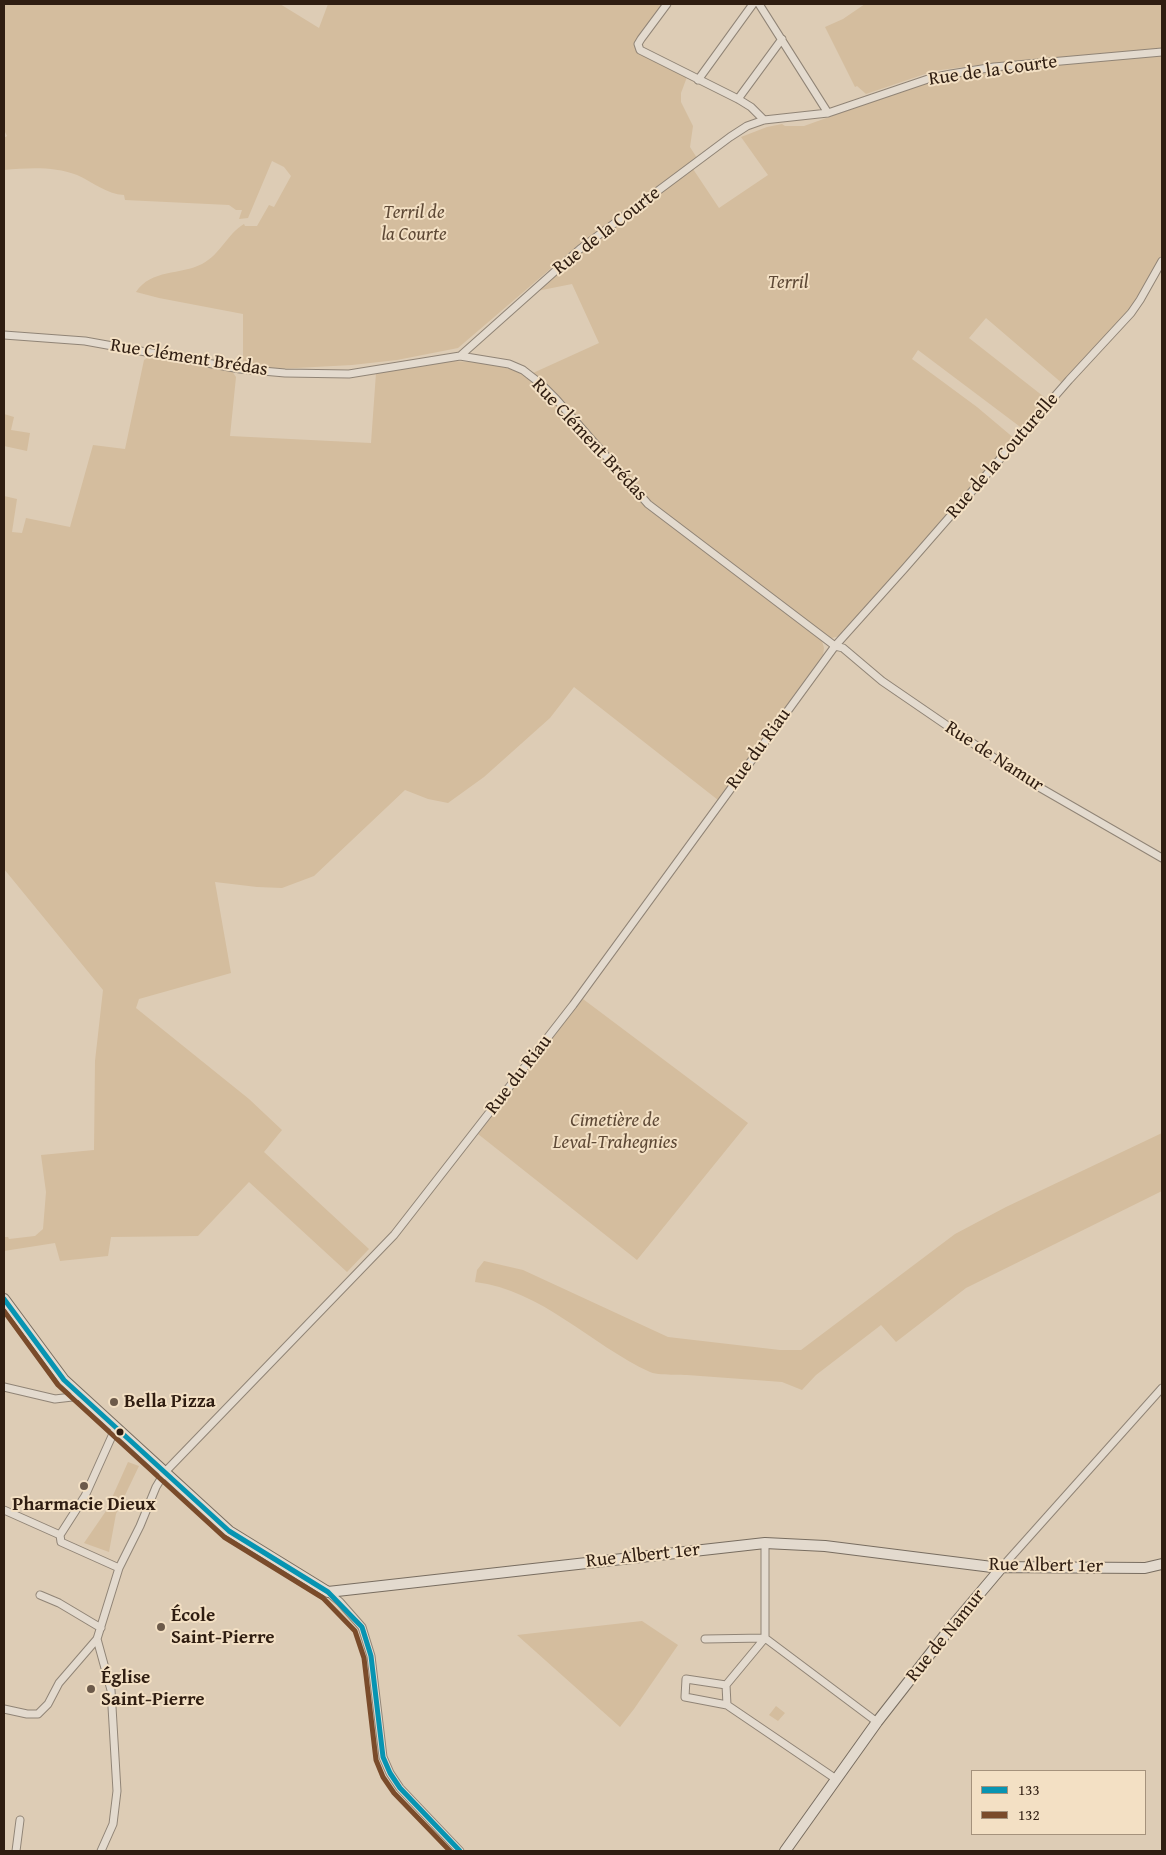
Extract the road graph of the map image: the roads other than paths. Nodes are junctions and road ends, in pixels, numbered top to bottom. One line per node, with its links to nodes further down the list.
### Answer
1 (667, 4): 6 (street)
2 (753, 4): 6 (street)
3 (759, 4): 4 (street)
4 (782, 39): 7 (street); 8 (street)
5 (1162, 52): 8 (street, Rue de la Courte)
6 (698, 80): 7 (street)
7 (738, 99): 9 (street)
8 (828, 112): 9 (street, Rue de la Courte)
9 (764, 120): 12 (street, Rue de la Courte)
10 (1162, 261): 13 (street, Rue de la Couturelle)
11 (4, 335): 12 (street, Rue Clément Brédas)
12 (460, 356): 13 (street, Rue Clément Brédas)
13 (835, 646): 14 (street, Rue de Namur); 20 (street, Rue du Riau)
14 (1162, 858)
15 (4, 1299): 18 (street)
16 (4, 1387): 18 (street)
17 (1162, 1388): 25 (street, Rue de Namur)
18 (81, 1396): 19 (street)
19 (116, 1427): 20 (street); 22 (street)
20 (165, 1472): 26 (street, Rue du Riau); 27 (street)
21 (4, 1510): 22 (street)
22 (60, 1535): 26 (street)
23 (765, 1543): 25 (street, Rue Albert 1er); 27 (street, Rue Albert 1er); 30 (street)
24 (1162, 1564): 25 (street, Rue Albert 1er)
25 (1002, 1567): 36 (street, Rue de Namur)
26 (119, 1568): 29 (street, Rue du Riau)
27 (328, 1592): 41 (street)
28 (40, 1595): 29 (street)
29 (101, 1628): 31 (street, Rue du Riau)
30 (765, 1638): 32 (street); 33 (street); 36 (street)
31 (97, 1639): 35 (street); 40 (street)
32 (705, 1639)
33 (726, 1685): 34 (street); 34 (street)
34 (727, 1705): 37 (street)
35 (4, 1709)
36 (878, 1722): 37 (street, Rue de Namur)
37 (836, 1779): 42 (street, Rue de Namur)
38 (20, 1820): 39 (street)
39 (16, 1851)
40 (101, 1851)
41 (460, 1851)
42 (785, 1851)

